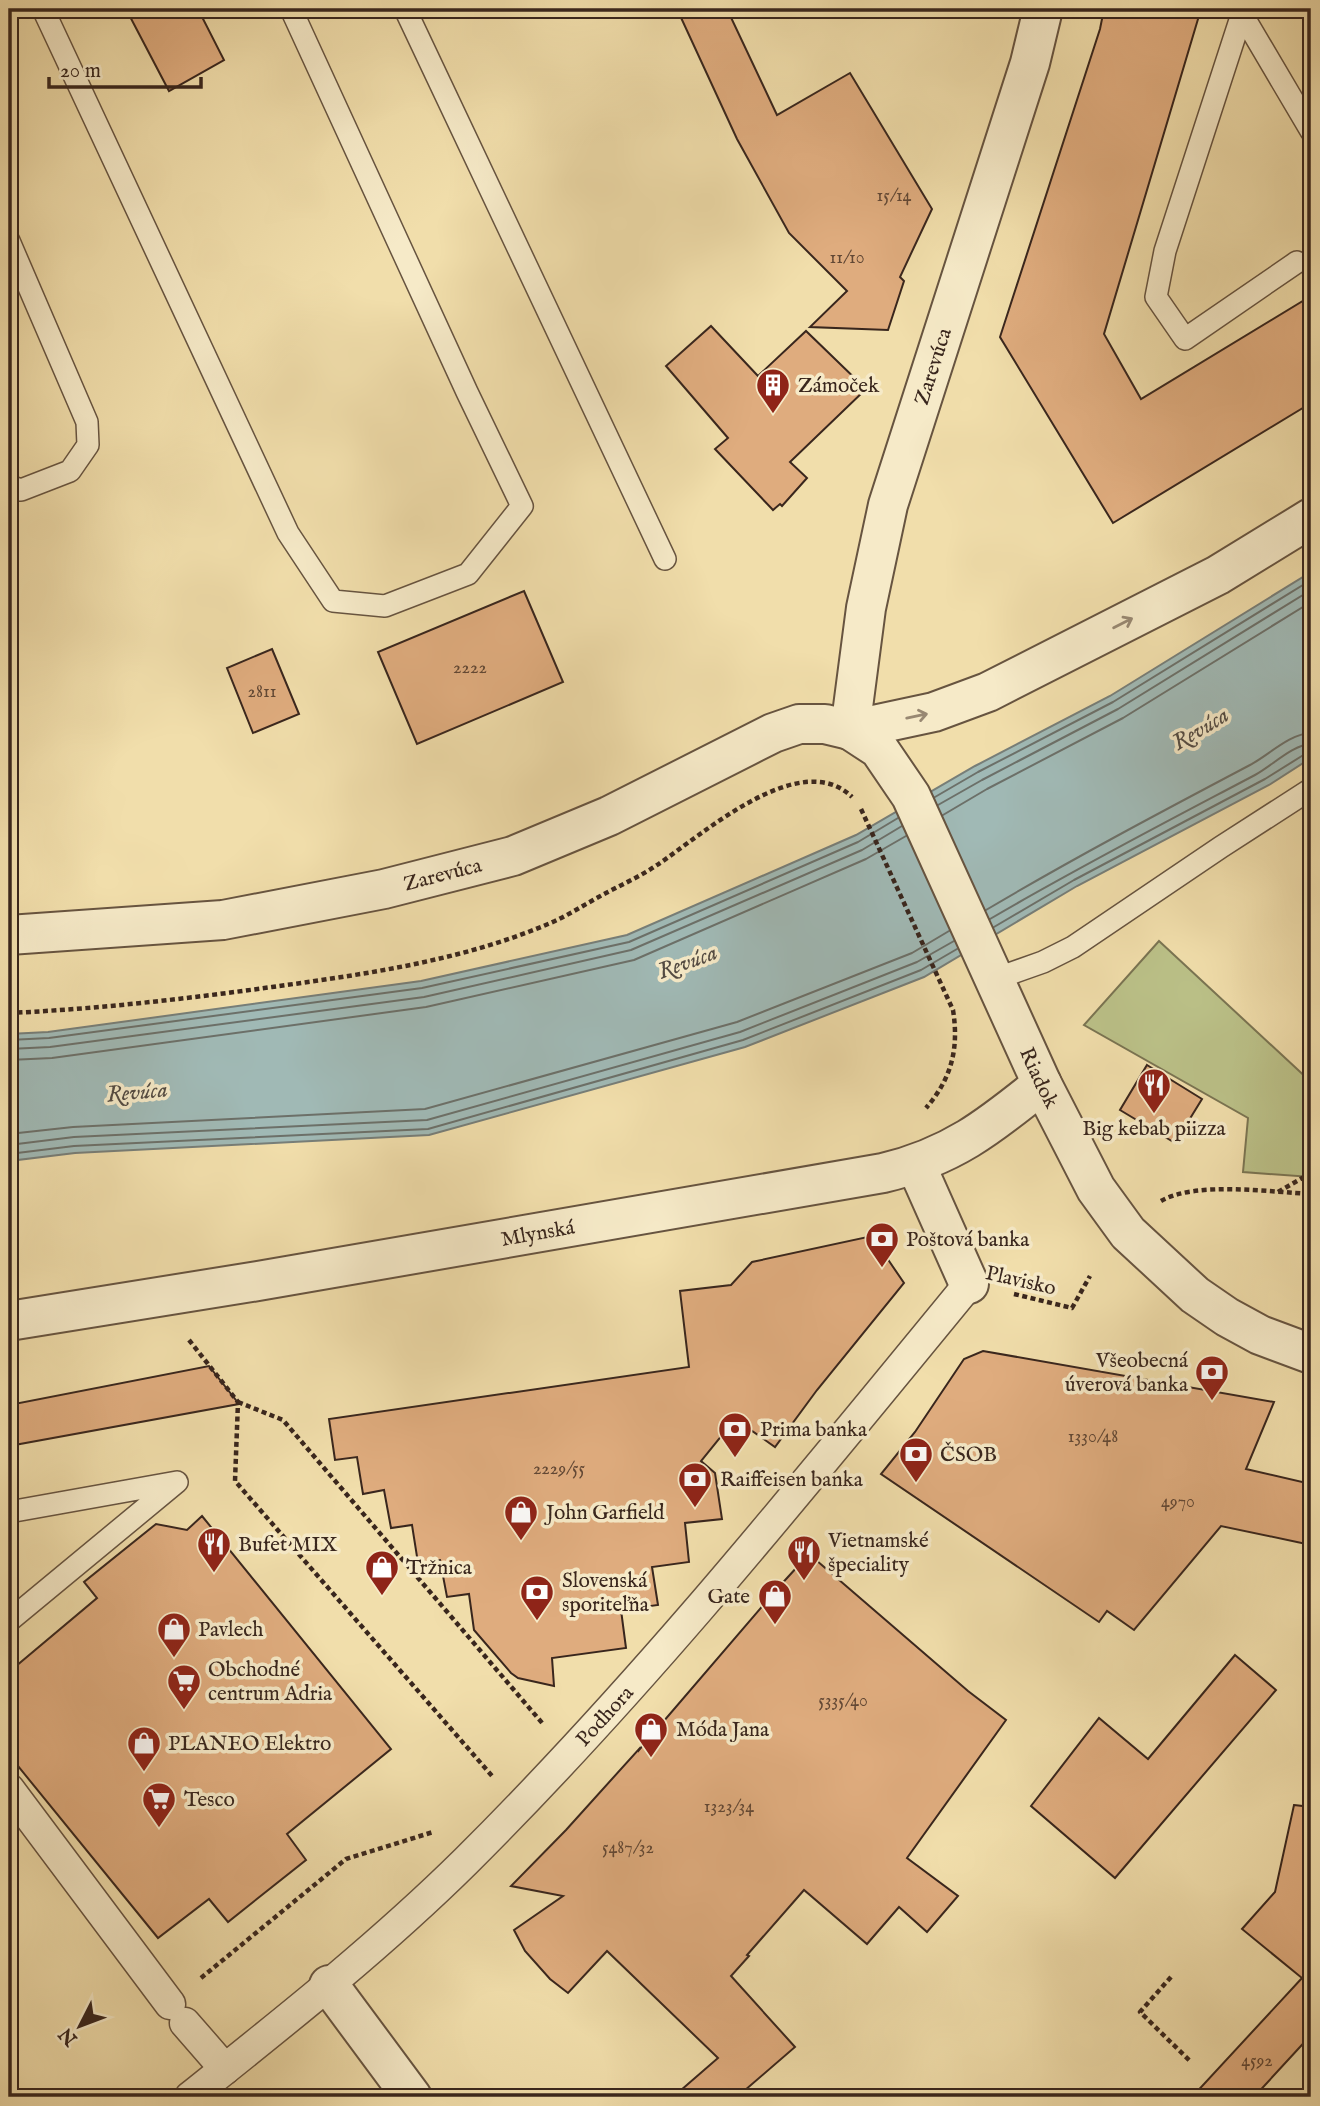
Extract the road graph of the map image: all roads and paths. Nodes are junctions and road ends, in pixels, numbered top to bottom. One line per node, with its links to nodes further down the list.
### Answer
1 (43, 9): 2 (lane)
2 (291, 9)
3 (405, 9): 11 (lane)
4 (1043, 9): 12 (street, Zarevúca)
5 (1242, 11): 6 (lane); 8 (lane)
6 (1311, 131)
7 (9, 241): 9 (lane)
8 (1297, 262)
9 (9, 486)
10 (1311, 518): 12 (street, Zarevúca, one-way to 10)
11 (665, 559)
12 (850, 730): 14 (street, Zarevúca); 15 (street, Riadok)
13 (1311, 789): 15 (lane)
14 (9, 934)
15 (987, 964): 17 (street, Riadok)
16 (9, 1013): 18 (path)
17 (1042, 1084): 19 (street, Mlynská); 28 (street, Riadok)
18 (924, 1110)
19 (916, 1165): 25 (street); 26 (street, Mlynská)
20 (1311, 1173): 21 (path)
21 (1277, 1192): 22 (path); 23 (path)
22 (1311, 1194)
23 (1157, 1204)
24 (1090, 1276): 25 (path, Plavisko)
25 (969, 1284): 32 (street, Podhora)
26 (156, 1297): 27 (street, Mlynská); 29 (path)
27 (9, 1321)
28 (1311, 1354)
29 (238, 1402): 32 (path); 34 (path)
30 (9, 1512): 31 (lane)
31 (9, 1621)
32 (569, 1754): 34 (street, Podhora)
33 (9, 1789): 38 (street)
34 (518, 1807): 37 (street, Podhora)
35 (439, 1830): 38 (path)
36 (1171, 1976): 39 (path)
37 (329, 1985): 40 (street, Podhora); 42 (street)
38 (177, 2013): 40 (street)
39 (1190, 2061)
40 (225, 2069): 41 (street, Podhora)
41 (190, 2097)
42 (412, 2097)

